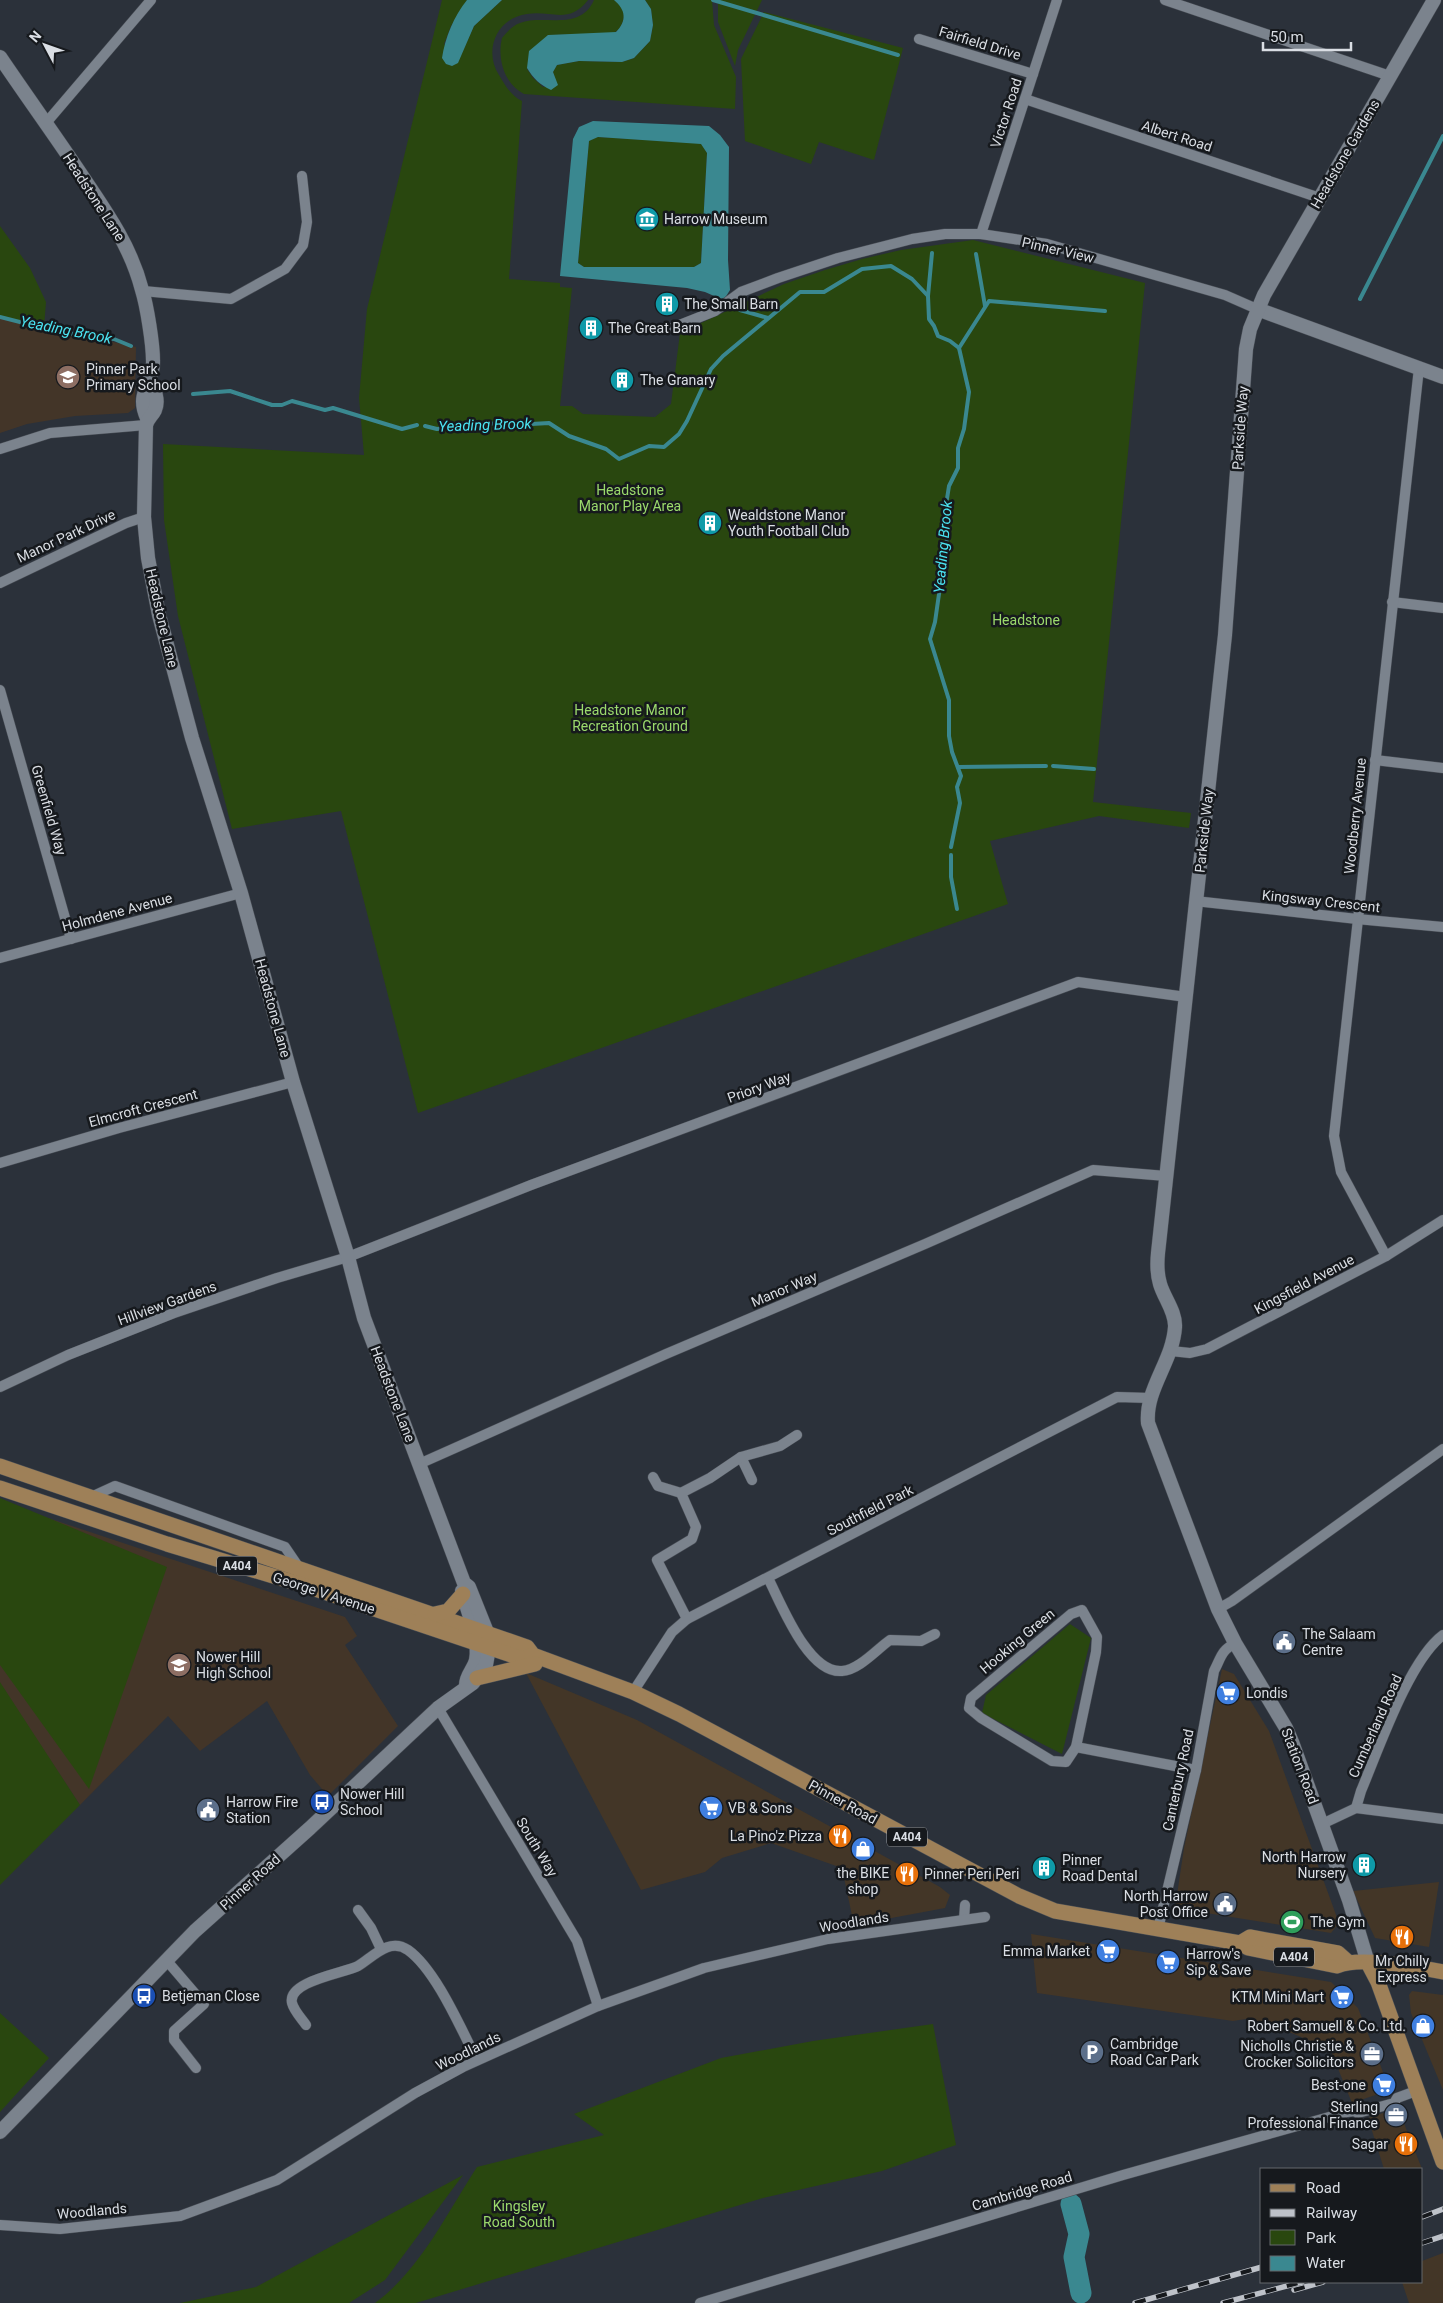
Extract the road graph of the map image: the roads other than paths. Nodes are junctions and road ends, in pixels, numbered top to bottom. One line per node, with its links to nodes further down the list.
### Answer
1 (151, 0): 10 (street)
2 (1057, 0): 7 (street, Victor Road)
3 (1165, 0): 8 (street)
4 (1434, 0): 8 (street, Headstone Gardens)
5 (918, 39): 7 (street, Fairfield Drive)
6 (0, 58): 10 (street, Headstone Lane)
7 (1033, 74): 9 (street, Victor Road)
8 (1390, 76): 12 (street, Headstone Gardens)
9 (1025, 99): 12 (street, Albert Road); 13 (street, Victor Road)
10 (46, 123): 14 (street, Headstone Lane)
11 (302, 176): 14 (street)
12 (1320, 198): 15 (street, Headstone Gardens)
13 (981, 234): 15 (street, Pinner View); 16 (street, Pinner View)
14 (143, 290): 19 (street, Headstone Lane)
15 (1258, 309): 17 (street, Pinner View); 29 (street, Parkside Way)
16 (672, 328)
17 (1419, 368): 18 (street, Pinner View); 23 (street, Woodberry Avenue)
18 (1443, 376)
19 (147, 422): 20 (street); 21 (street, Headstone Lane)
20 (0, 449)
21 (144, 517): 22 (street, Manor Park Drive); 28 (street, Headstone Lane)
22 (0, 583)
23 (1392, 602): 24 (street); 26 (street, Woodberry Avenue)
24 (1443, 608)
25 (0, 690): 32 (street, Greenfield Way)
26 (1375, 760): 27 (street); 30 (street, Woodberry Avenue)
27 (1443, 768)
28 (241, 893): 32 (street, Holmdene Avenue); 35 (street, Headstone Lane)
29 (1195, 900): 30 (street, Kingsway Crescent); 34 (street, Parkside Way)
30 (1357, 920): 31 (street, Kingsway Crescent); 39 (street, Woodberry Avenue)
31 (1443, 927)
32 (71, 939): 33 (street, Holmdene Avenue)
33 (0, 958)
34 (1186, 997): 37 (street, Parkside Way); 40 (street, Priory Way)
35 (293, 1082): 36 (street, Elmcroft Crescent); 40 (street, Headstone Lane)
36 (0, 1163)
37 (1166, 1176): 41 (street, Parkside Way); 47 (street, Manor Way)
38 (1443, 1220): 39 (street, Kingsfield Avenue)
39 (1386, 1256): 41 (street, Kingsfield Avenue)
40 (348, 1257): 42 (street, Hillview Gardens); 47 (street, Headstone Lane)
41 (1171, 1351): 43 (street, Station Road)
42 (0, 1387)
43 (1150, 1398): 57 (street, Southfield Park); 59 (street, Station Road)
44 (797, 1435): 46 (street)
45 (1443, 1449): 59 (street)
46 (741, 1457): 50 (street); 52 (street)
47 (419, 1464): 58 (street, Headstone Lane)
48 (0, 1466): 53 (main road, George V Avenue / A404)
49 (653, 1477): 52 (street)
50 (752, 1480)
51 (0, 1488): 55 (main road, George V Avenue / A404)
52 (681, 1493): 61 (street)
53 (91, 1497): 54 (main road, George V Avenue / A404); 56 (street, George V Avenue)
54 (164, 1522): 55 (main road); 56 (main road, George V Avenue / A404)
55 (167, 1544): 67 (main road, George V Avenue / A404)
56 (300, 1569): 60 (main road, George V Avenue / A404)
57 (768, 1578): 61 (street, Southfield Park); 64 (street)
58 (464, 1588): 60 (main road); 62 (street, Headstone Lane); 63 (street, Headstone Lane)
59 (1218, 1608): 66 (street, Station Road)
60 (435, 1614): 62 (main road, George V Avenue / A404)
61 (687, 1620): 72 (street, Southfield Park)
62 (472, 1626): 63 (main road, George V Avenue / A404); 67 (street)
63 (487, 1632): 68 (street, Headstone Lane); 69 (main road, Pinner Road / A404)
64 (935, 1634)
65 (1443, 1635): 76 (street, Cumberland Road)
66 (1235, 1643): 75 (street, Canterbury Road); 78 (street, Station Road)
67 (475, 1644): 68 (main road, George V Avenue / A404); 71 (street)
68 (489, 1648): 69 (main road, George V Avenue / A404); 71 (street, Headstone Lane)
69 (534, 1655): 70 (main road, Pinner Road / A404)
70 (548, 1660): 71 (main road); 72 (main road, Pinner Road / A404)
71 (472, 1682): 73 (street, Pinner Road)
72 (632, 1692): 83 (main road, Pinner Road / A404)
73 (438, 1708): 85 (street, Pinner Road); 88 (street, South Way)
74 (1076, 1747): 74 (street, Hooking Green); 75 (street)
75 (1196, 1770): 83 (street, Canterbury Road)
76 (1356, 1808): 77 (street); 78 (street)
77 (1443, 1819)
78 (1322, 1824): 86 (street, Station Road)
79 (965, 1905): 82 (street)
80 (358, 1910): 84 (street)
81 (985, 1918): 82 (street, Woodlands)
82 (964, 1919): 88 (street, Woodlands)
83 (1158, 1929): 86 (main road, Pinner Road / A404)
84 (381, 1949): 89 (street); 90 (street)
85 (167, 1961): 91 (street); 93 (street, Pinner Road)
86 (1368, 1963): 87 (main road, Pinner Road / A404); 92 (main road, Station Road)
87 (1443, 1972)
88 (598, 2006): 90 (street, Woodlands)
89 (306, 2025)
90 (477, 2060): 95 (street, Woodlands)
91 (196, 2068)
92 (1416, 2091): 94 (main road, Station Road); 96 (street, Cambridge Road)
93 (0, 2132)
94 (1443, 2162)
95 (0, 2224)
96 (700, 2303)

